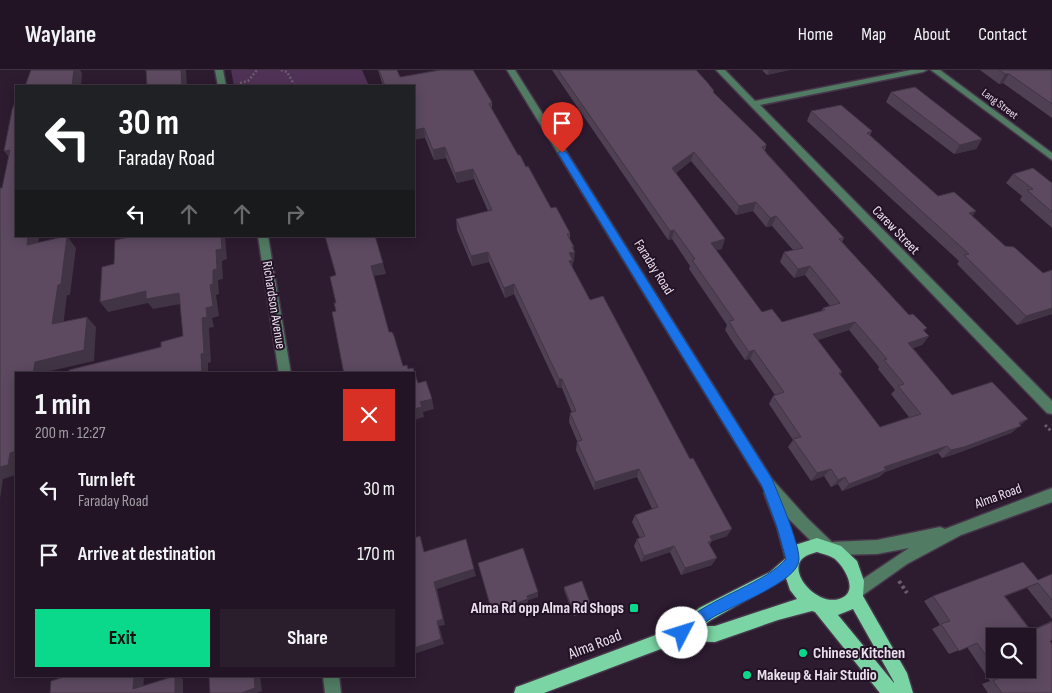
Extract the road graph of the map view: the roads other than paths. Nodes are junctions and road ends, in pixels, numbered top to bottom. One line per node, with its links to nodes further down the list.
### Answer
1 (219, 70): 6 (street)
2 (511, 70): 12 (street, Faraday Road)
3 (720, 70): 7 (street, Carew Street)
4 (923, 70): 7 (street)
5 (934, 70): 8 (street, Lang Street)
6 (222, 85)
7 (753, 104): 11 (street, Carew Street)
8 (1052, 157)
9 (263, 237): 10 (street, Richardson Avenue)
10 (285, 372)
11 (1052, 409)
12 (767, 483): 15 (street, Faraday Road); 16 (street, Faraday Road)
13 (1052, 495): 14 (street, Alma Road)
14 (957, 530): 15 (street, Alma Road); 17 (street, Alma Road)
15 (830, 548): 16 (main road); 17 (main road)
16 (792, 562): 18 (main road); 19 (main road, Alma Road)
17 (855, 594): 18 (main road); 24 (main road)
18 (817, 605): 19 (main road, Alma Road); 23 (main road)
19 (682, 633): 22 (main road, Alma Road)
20 (331, 677): 21 (street)
21 (333, 693)
22 (522, 693)
23 (891, 693)
24 (905, 693)

